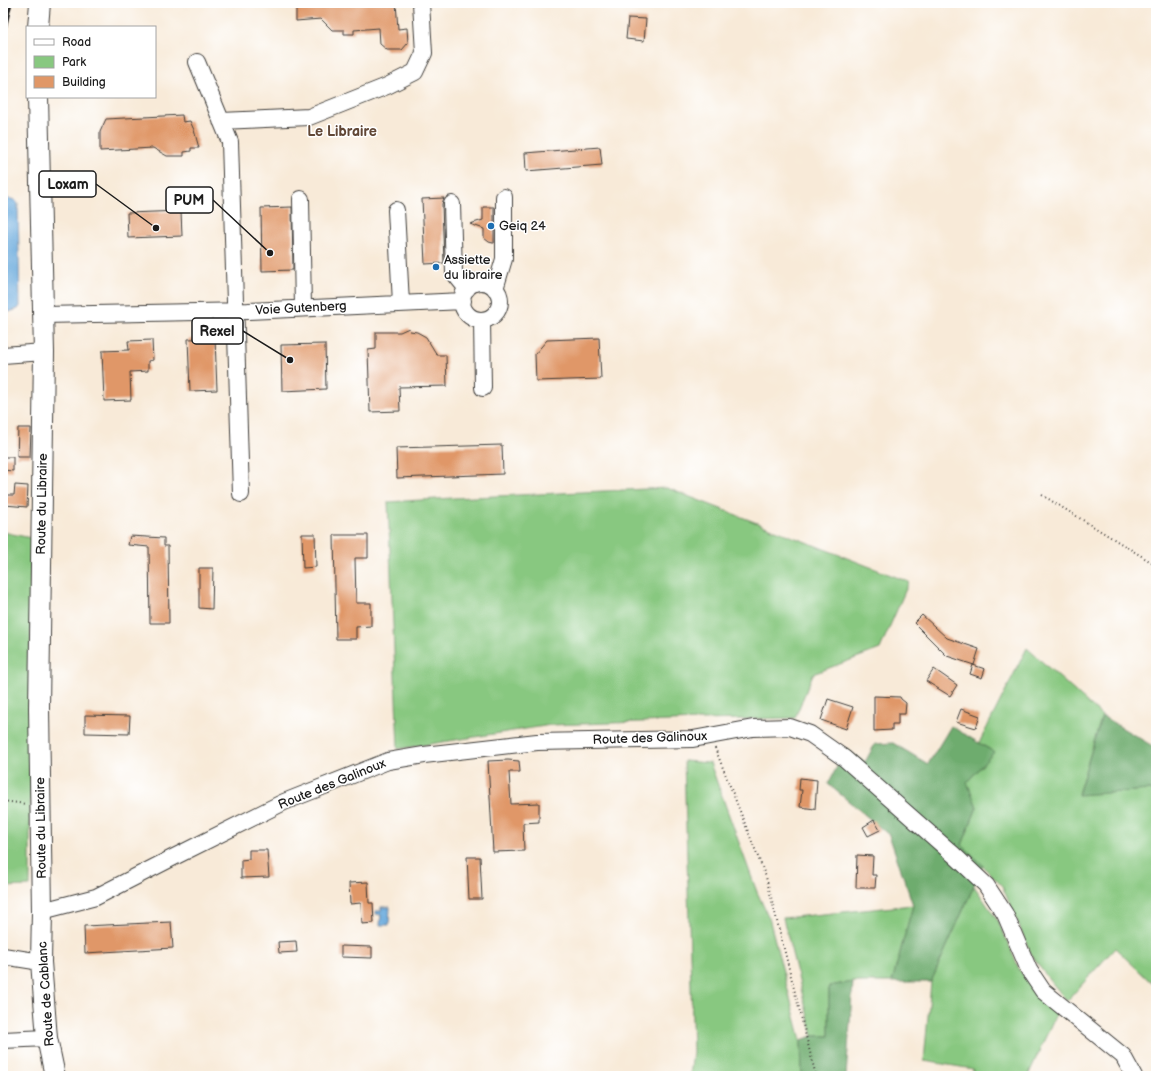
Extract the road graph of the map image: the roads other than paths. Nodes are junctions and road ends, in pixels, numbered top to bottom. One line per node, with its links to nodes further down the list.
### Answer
1 (40, 3): 3 (main road)
2 (422, 3): 6 (street)
3 (38, 26)
4 (197, 62): 6 (street)
5 (38, 98): 16 (main road, Route du Libraire)
6 (221, 121): 15 (street)
7 (504, 197): 11 (street)
8 (300, 199): 14 (street)
9 (452, 204): 12 (street)
10 (396, 210): 13 (street)
11 (495, 289): 12 (street); 17 (street)
12 (465, 295): 13 (street, Voie Gutenberg); 17 (street)
13 (401, 303): 14 (street, Voie Gutenberg)
14 (303, 308): 15 (street, Voie Gutenberg)
15 (236, 311): 16 (street, Voie Gutenberg); 21 (street)
16 (43, 315): 18 (main road, Route du Libraire)
17 (482, 320): 20 (street)
18 (44, 352): 19 (street); 22 (main road, Route du Libraire)
19 (3, 355)
20 (483, 388)
21 (241, 494)
22 (42, 911): 24 (main road, Route de Cablanc); 28 (street, Route des Galinoux)
23 (3, 956): 24 (street)
24 (41, 962): 25 (main road, Route de Cablanc)
25 (47, 1038): 26 (street); 27 (main road, Route de Cablanc)
26 (3, 1040)
27 (55, 1076)
28 (1134, 1076)

